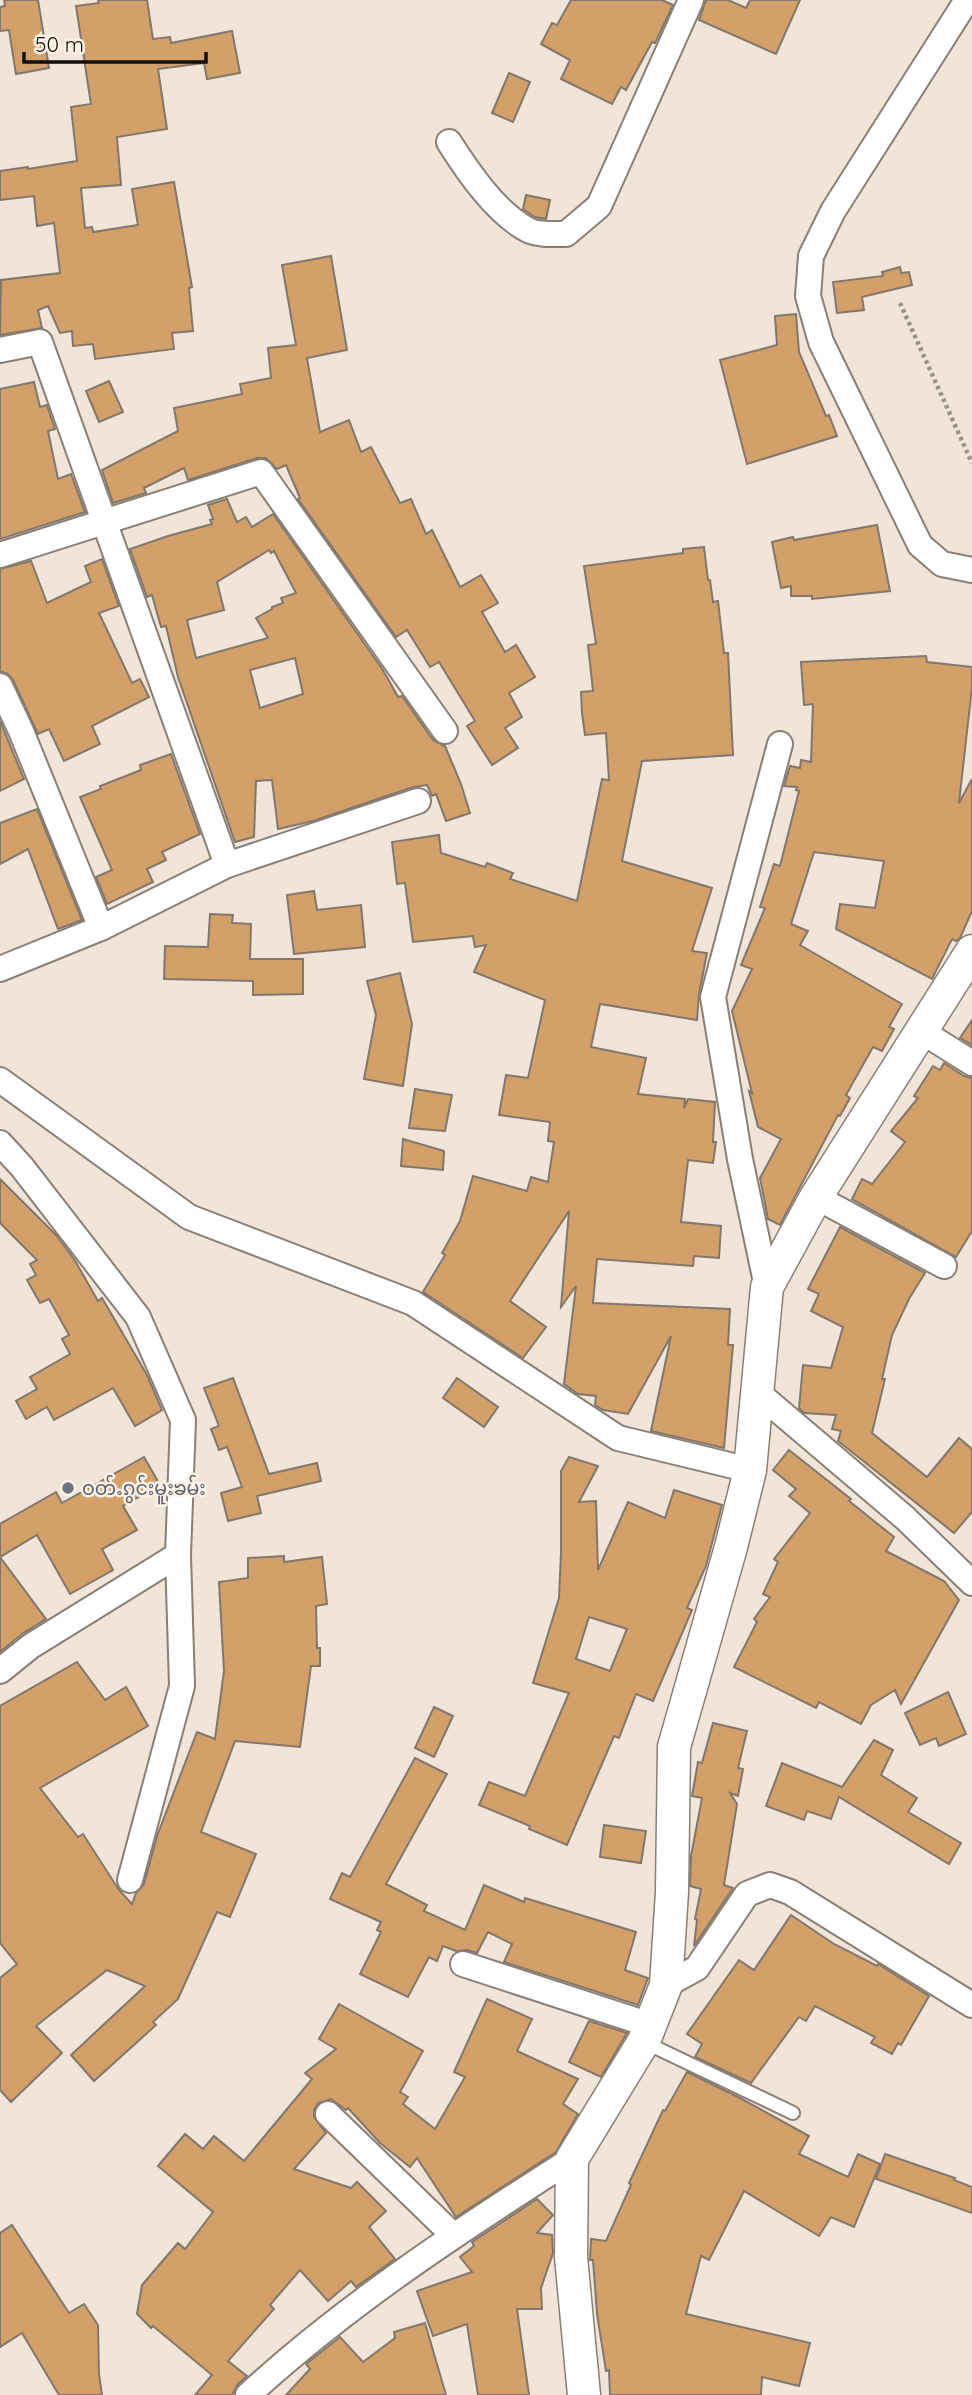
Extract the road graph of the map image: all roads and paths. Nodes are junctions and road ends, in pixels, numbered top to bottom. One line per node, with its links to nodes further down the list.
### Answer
1 (691, 0): 3 (street)
2 (967, 0): 9 (street)
3 (449, 142)
4 (900, 303): 6 (path)
5 (0, 350): 7 (street)
6 (972, 463)
7 (104, 522): 8 (street); 11 (street); 14 (street)
8 (0, 555)
9 (972, 570)
10 (0, 686): 15 (street)
11 (444, 731)
12 (780, 744): 24 (street)
13 (418, 801): 14 (street)
14 (227, 864): 15 (street)
15 (101, 928): 17 (street)
16 (972, 951): 18 (street)
17 (0, 969)
18 (921, 1031): 19 (street); 22 (street)
19 (972, 1063)
20 (0, 1080): 26 (street)
21 (0, 1143): 27 (street)
22 (816, 1198): 23 (street); 24 (street)
23 (944, 1266)
24 (767, 1287): 25 (street)
25 (758, 1393): 26 (street); 28 (street)
26 (750, 1470): 32 (street)
27 (178, 1555): 29 (street); 30 (street)
28 (972, 1583)
29 (0, 1671)
30 (130, 1880)
31 (463, 1964): 34 (street)
32 (666, 1985): 33 (street); 34 (street)
33 (972, 2005)
34 (647, 2033): 35 (lane); 37 (street)
35 (793, 2113)
36 (328, 2114): 38 (street)
37 (572, 2159): 38 (street); 40 (street)
38 (453, 2235): 39 (street)
39 (248, 2395)
40 (584, 2395)

